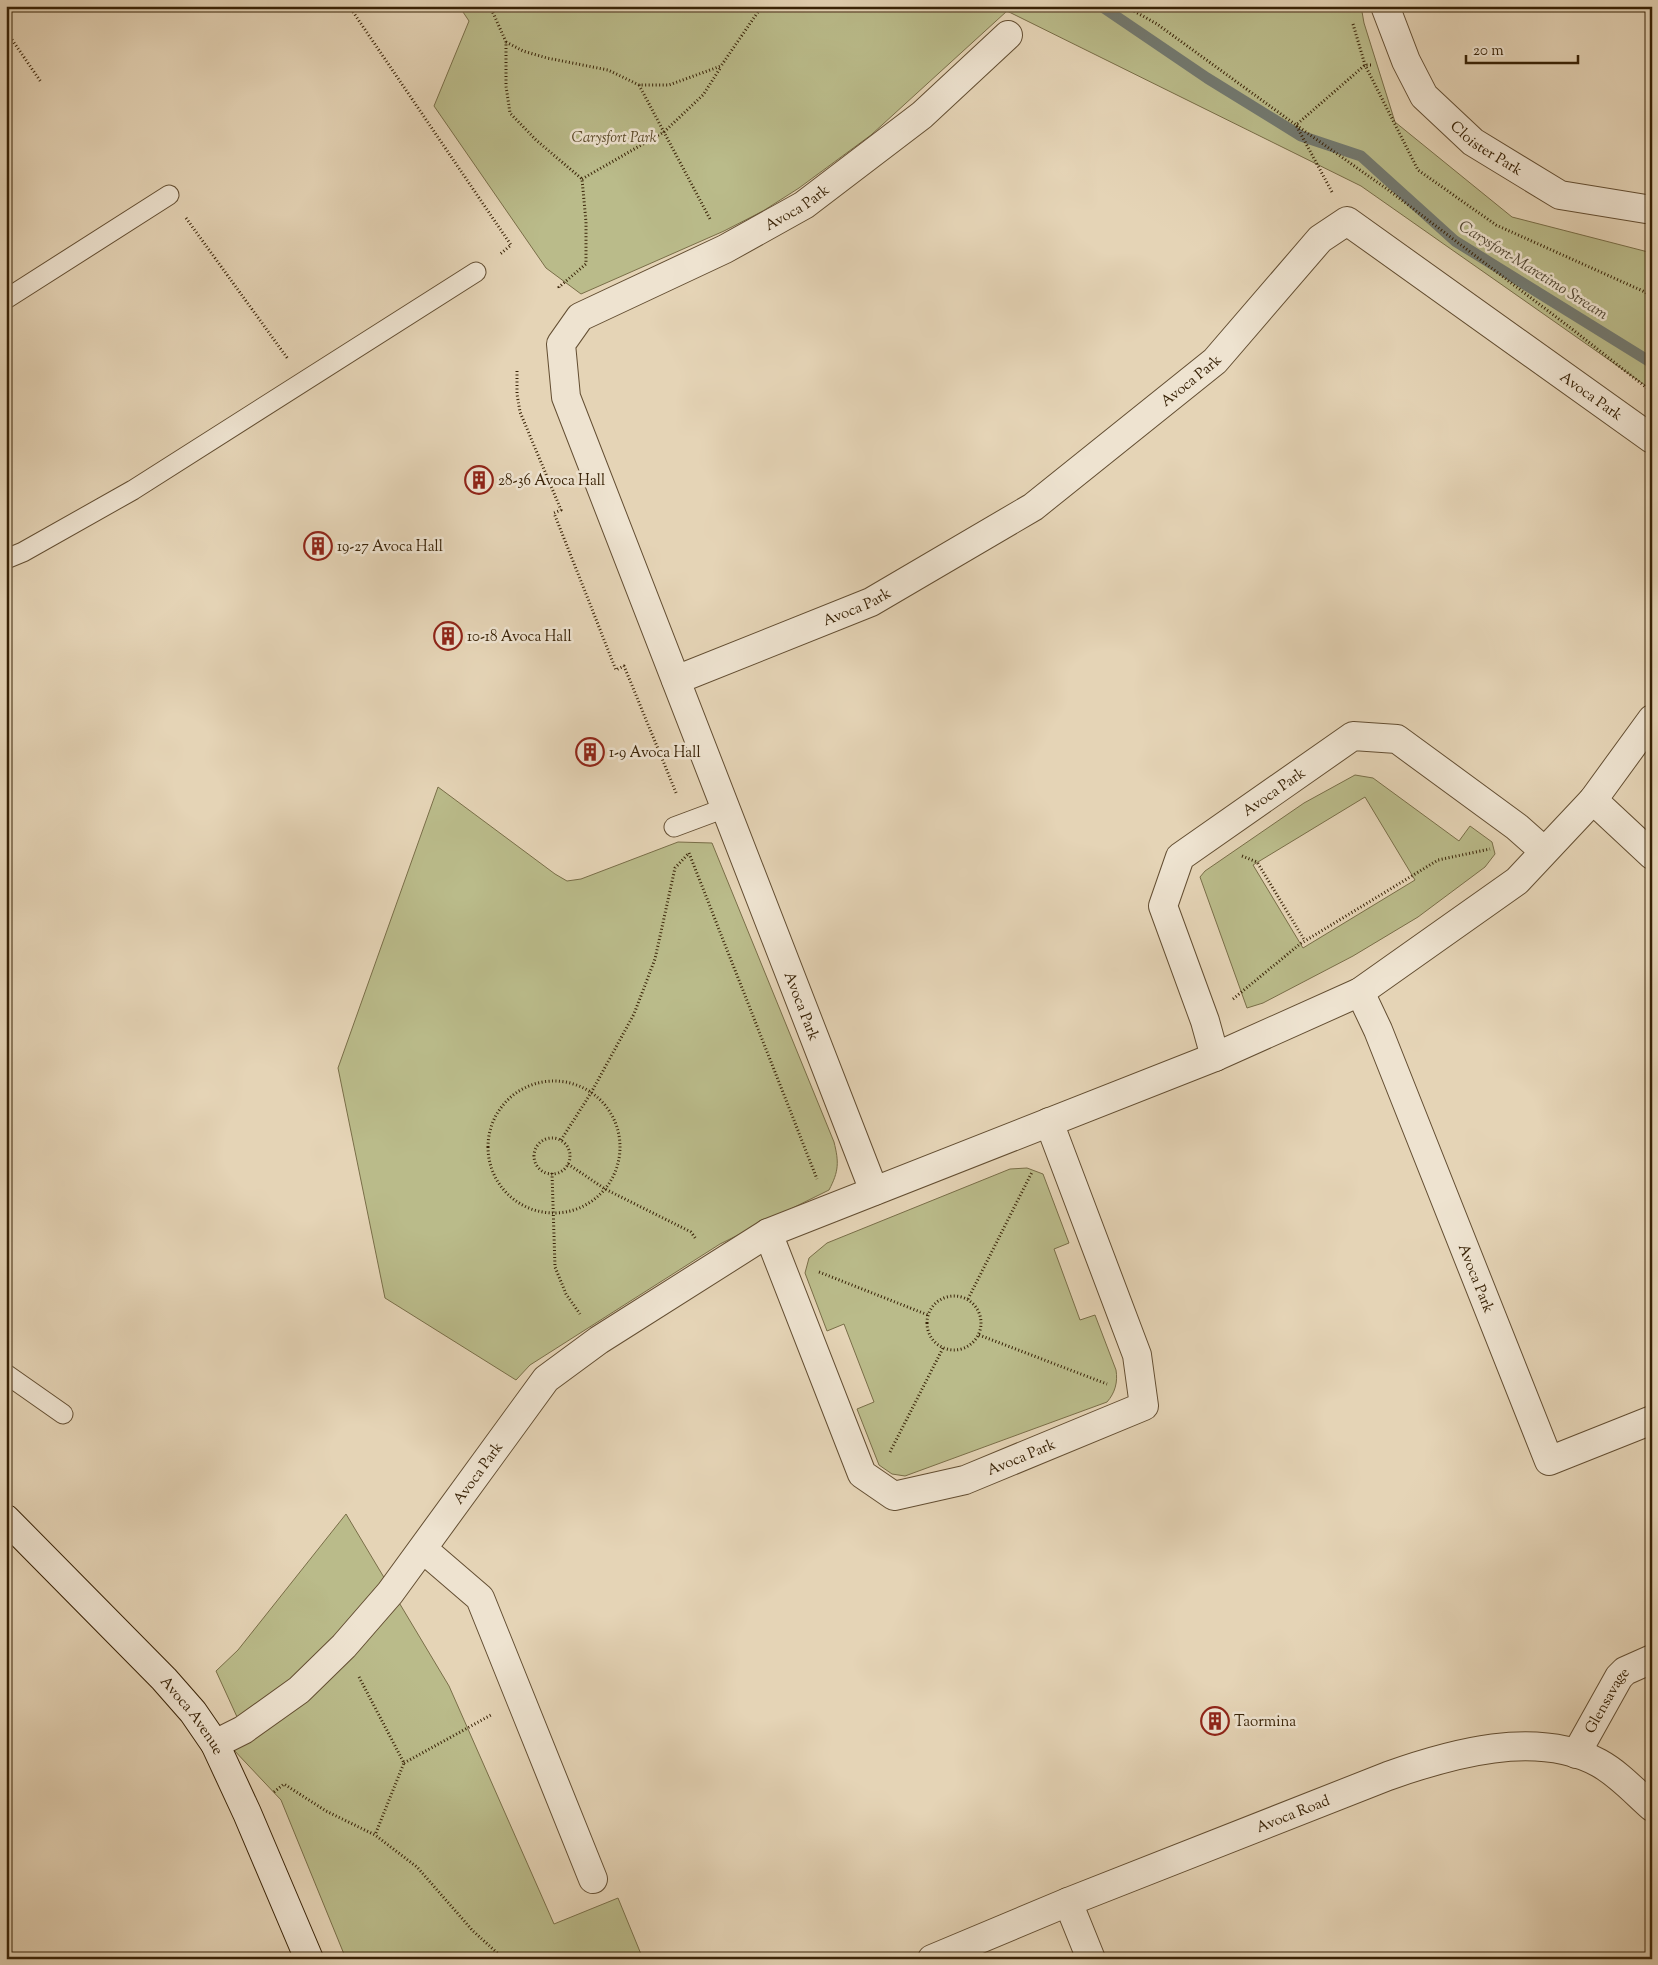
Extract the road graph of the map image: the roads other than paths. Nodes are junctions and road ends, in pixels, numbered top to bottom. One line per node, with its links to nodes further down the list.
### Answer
1 (1385, 6): 4 (street, Cloister Park)
2 (1008, 35): 9 (street, Avoca Park)
3 (169, 195): 6 (lane)
4 (1652, 210)
5 (476, 272): 8 (lane)
6 (6, 299)
7 (1652, 439): 9 (street, Avoca Park)
8 (6, 559)
9 (676, 680): 12 (street, Avoca Park)
10 (1652, 719): 11 (street, Avoca Park)
11 (1593, 800): 14 (street, Avoca Park); 15 (street)
12 (725, 808): 13 (lane); 19 (street, Avoca Park)
13 (678, 825)
14 (1544, 851): 16 (street, Avoca Park); 17 (street, Avoca Park)
15 (1652, 855)
16 (1360, 992): 17 (street, Avoca Park); 23 (street, Avoca Park)
17 (1215, 1057): 18 (street, Avoca Park)
18 (1049, 1122): 19 (street, Avoca Park); 20 (street, Avoca Park)
19 (874, 1191): 20 (street, Avoca Park)
20 (768, 1232): 25 (street, Avoca Park)
21 (6, 1374): 22 (lane)
22 (63, 1414)
23 (1652, 1420)
24 (6, 1519): 27 (street, Avoca Avenue)
25 (423, 1549): 27 (street, Avoca Park); 30 (street)
26 (1652, 1659): 28 (street, Glensavage)
27 (215, 1744): 32 (street, Avoca Avenue)
28 (1576, 1754): 29 (street, Avoca Road); 31 (street, Avoca Road)
29 (1652, 1807)
30 (594, 1879)
31 (1068, 1902): 33 (street, Avoca Road); 34 (street)
32 (309, 1959)
33 (932, 1959)
34 (1091, 1959)

